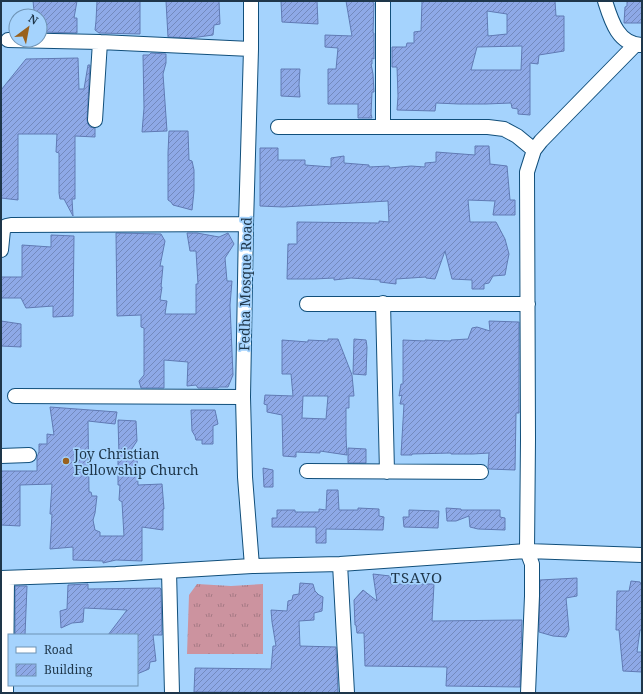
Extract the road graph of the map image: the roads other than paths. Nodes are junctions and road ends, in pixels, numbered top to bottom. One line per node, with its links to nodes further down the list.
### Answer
1 (251, 1): 7 (street, Fedha Mosque Road)
2 (383, 1): 9 (street)
3 (605, 1): 6 (street)
4 (48, 41): 5 (street)
5 (100, 42): 7 (street); 8 (street)
6 (639, 45): 11 (street)
7 (251, 48): 12 (street, Fedha Mosque Road)
8 (95, 120)
9 (383, 126): 10 (street); 11 (street)
10 (278, 127)
11 (534, 150): 16 (street)
12 (246, 224): 13 (street); 18 (street, Fedha Mosque Road)
13 (1, 250)
14 (383, 303): 15 (street); 16 (street); 22 (street)
15 (307, 304)
16 (528, 304): 24 (street)
17 (15, 396): 18 (street)
18 (243, 398): 27 (street, Fedha Mosque Road)
19 (29, 455): 20 (street)
20 (1, 456)
21 (307, 471): 22 (street)
22 (387, 472): 23 (street)
23 (481, 472)
24 (527, 551): 25 (street); 26 (street); 33 (street)
25 (642, 555)
26 (340, 564): 27 (street); 32 (street)
27 (252, 566): 28 (street)
28 (169, 571): 29 (street); 31 (street)
29 (4, 578): 30 (street)
30 (6, 693)
31 (172, 693)
32 (347, 693)
33 (528, 693)

